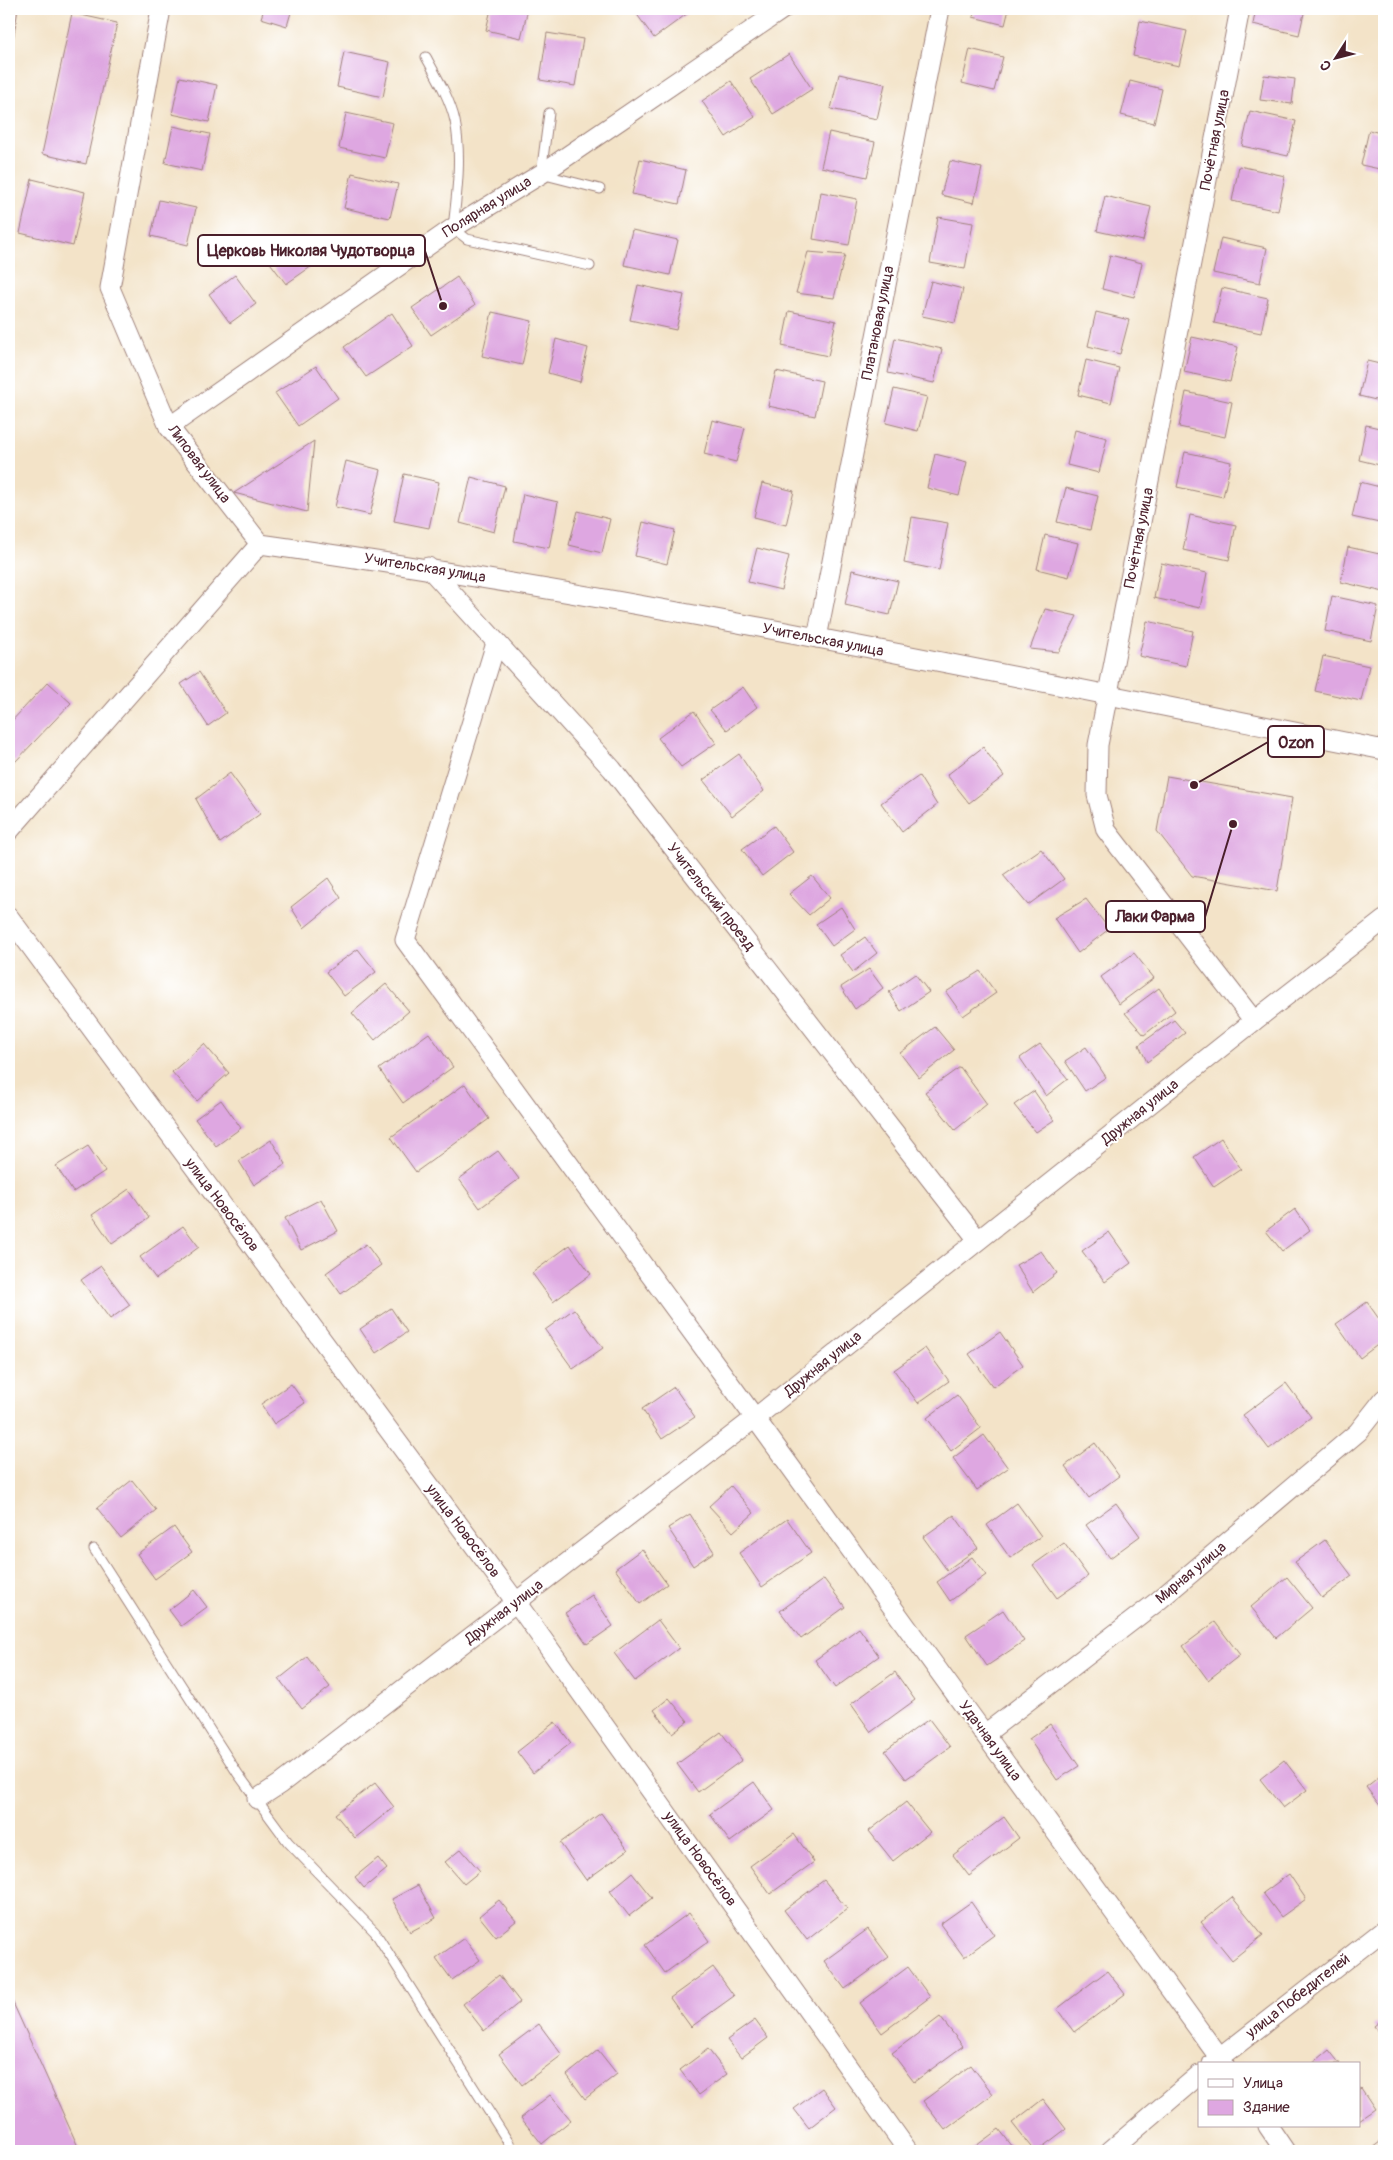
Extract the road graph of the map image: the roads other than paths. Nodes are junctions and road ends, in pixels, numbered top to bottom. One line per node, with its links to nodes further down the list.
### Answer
1 (161, 9): 11 (street, Липовая улица)
2 (783, 9): 7 (street, Полярная улица)
3 (940, 9): 14 (street, Платановая улица)
4 (1240, 9): 16 (street, Почётная улица)
5 (426, 57): 9 (lane)
6 (549, 113): 7 (lane)
7 (541, 174): 8 (lane); 9 (street, Полярная улица)
8 (600, 189)
9 (452, 228): 10 (lane); 11 (street, Полярная улица)
10 (590, 266)
11 (169, 427): 12 (street, Липовая улица)
12 (260, 544): 13 (street, Учительская улица); 18 (street)
13 (428, 568): 14 (street, Учительская улица); 15 (street, Учительский проезд)
14 (817, 638): 16 (street, Учительская улица)
15 (496, 643): 22 (street, Учительский проезд); 24 (street, Удачная улица)
16 (1109, 696): 17 (street, Учительская улица); 21 (street, Почётная улица)
17 (1384, 750)
18 (9, 831)
19 (9, 917): 26 (street, улица Новосёлов)
20 (1384, 920): 21 (street, Дружная улица)
21 (1254, 1021): 22 (street, Дружная улица)
22 (978, 1240): 24 (street, Дружная улица)
23 (1384, 1399): 27 (street, Мирная улица)
24 (755, 1418): 26 (street, Дружная улица); 27 (street, Удачная улица)
25 (94, 1549): 28 (lane)
26 (516, 1602): 28 (street, Дружная улица); 34 (street, улица Новосёлов)
27 (985, 1734): 30 (street, Удачная улица)
28 (257, 1800): 33 (lane)
29 (1384, 1930): 30 (street, улица Победителей)
30 (1218, 2062)
31 (1198, 2075): 35 (street)
32 (1269, 2128): 36 (street)
33 (514, 2151)
34 (908, 2151)
35 (1110, 2151)
36 (1285, 2151)

